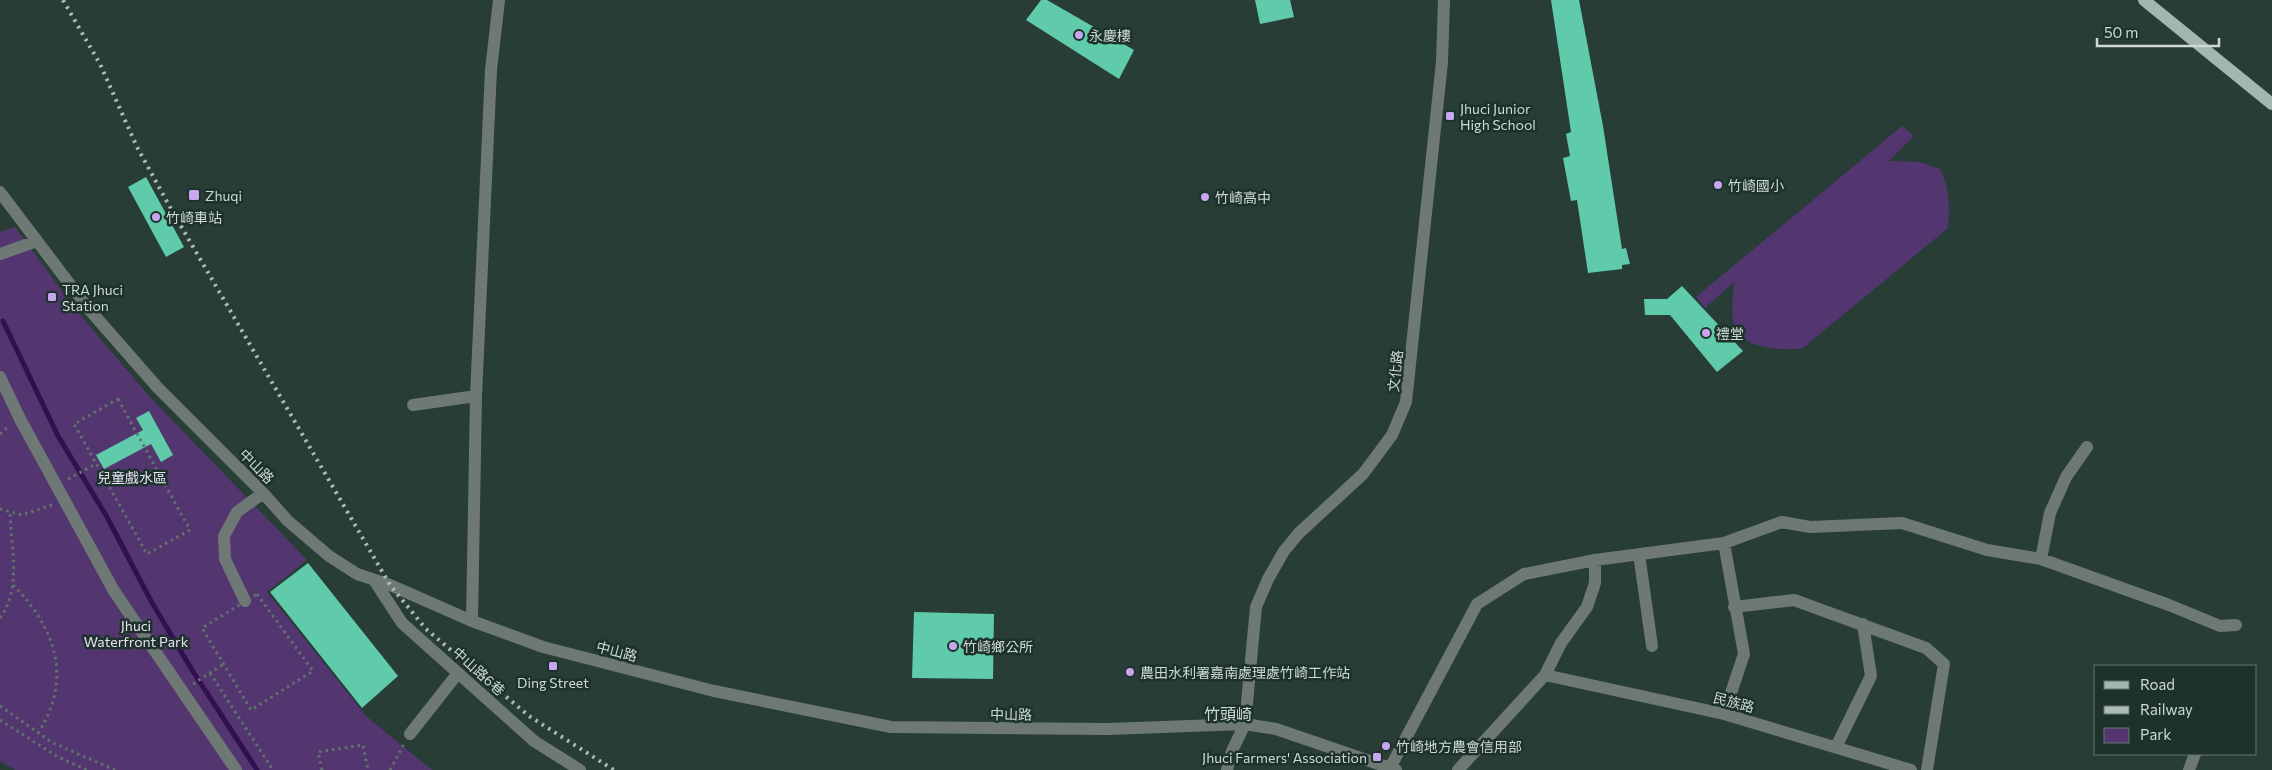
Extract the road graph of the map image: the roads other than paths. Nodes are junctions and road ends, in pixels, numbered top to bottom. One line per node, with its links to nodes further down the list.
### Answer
1 (499, 0): 9 (street)
2 (1444, 0): 27 (street, 文化路)
3 (2144, 0): 4 (main road)
4 (2272, 104)
5 (0, 192): 6 (street, 中山路)
6 (37, 241): 7 (street); 12 (street, 中山路)
7 (0, 254)
8 (0, 377): 32 (street)
9 (476, 396): 10 (street); 20 (street)
10 (413, 405)
11 (2087, 447): 15 (street)
12 (262, 493): 17 (street, 中山路); 18 (street)
13 (1724, 543): 14 (street); 15 (street); 19 (street)
14 (1639, 554): 16 (street); 23 (street)
15 (2041, 559): 22 (street)
16 (1595, 560): 25 (street); 31 (street)
17 (374, 580): 20 (street, 中山路); 24 (street, 中山路6巷)
18 (244, 600)
19 (1734, 607): 21 (street); 26 (street)
20 (472, 621): 27 (street, 中山路)
21 (1863, 624): 29 (street); 37 (street)
22 (2236, 625)
23 (1652, 646)
24 (458, 673): 28 (street); 33 (street, 中山路6巷)
25 (1545, 675): 26 (street, 民族路); 35 (street)
26 (1724, 714): 29 (street, 民族路)
27 (1245, 724): 31 (street, 中山路); 34 (street)
28 (410, 734)
29 (1836, 747): 36 (street, 民族路)
30 (2195, 755): 38 (street)
31 (1393, 769)
32 (236, 770)
33 (580, 770)
34 (1227, 770)
35 (1458, 770)
36 (1911, 770)
37 (1927, 770)
38 (2189, 770)

